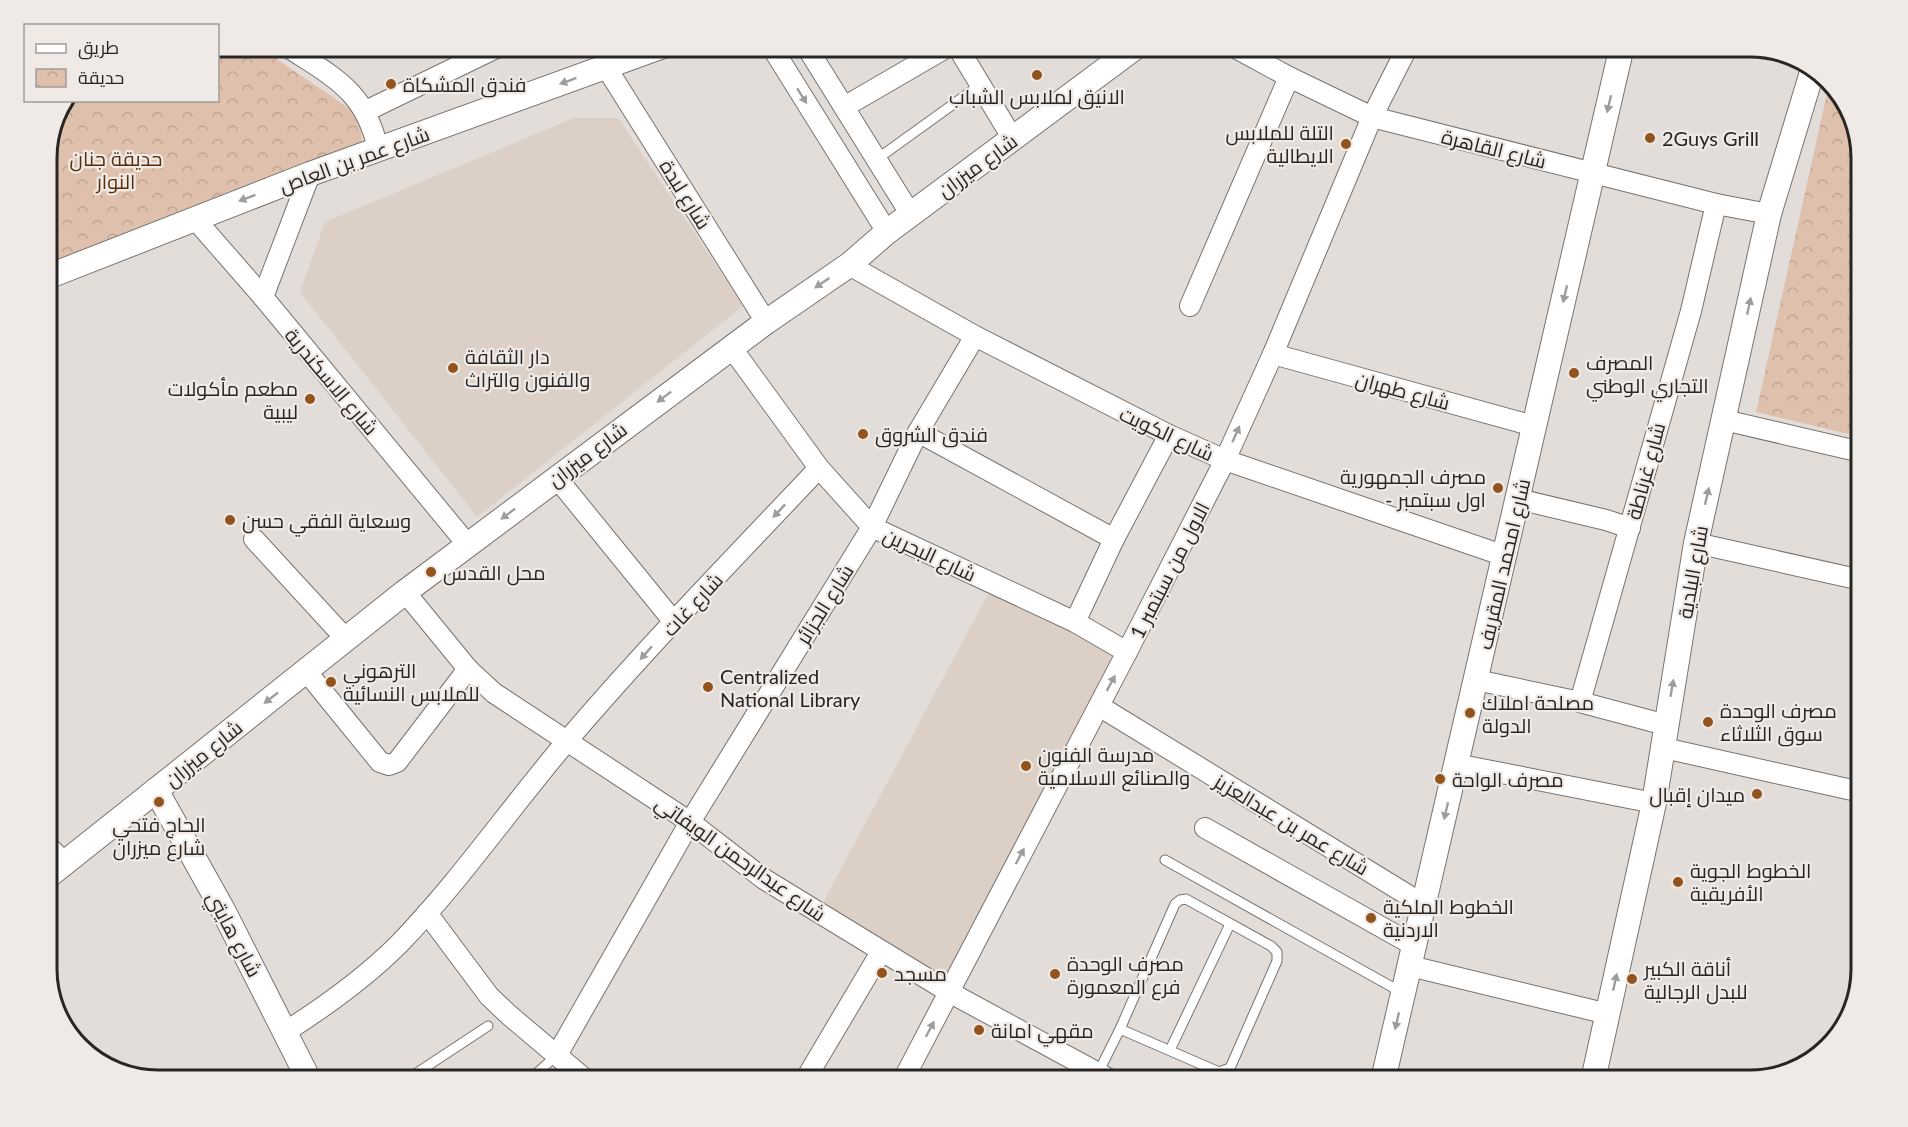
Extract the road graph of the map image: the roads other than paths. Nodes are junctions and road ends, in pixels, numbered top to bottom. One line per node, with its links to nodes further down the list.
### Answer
1 (303, 57): 17 (street)
2 (477, 57): 17 (street)
3 (633, 57): 12 (street, شارع عمر بن العاص)
4 (778, 57): 28 (street, one-way to 28)
5 (813, 57): 16 (street)
6 (930, 57): 16 (street)
7 (963, 57): 15 (street)
8 (1122, 57): 19 (street, شارع ميزران)
9 (1252, 57): 13 (street, شارع القاهرة)
10 (1402, 57): 18 (street, الاول من سبتمبر 1)
11 (1619, 57): 22 (street, شارع امحمد المقريف, one-way to 22)
12 (606, 67): 20 (street, شارع عمر بن العاص, one-way to 20); 33 (street, شارع لبدة)
13 (1289, 77): 18 (street, شارع القاهرة); 32 (street)
14 (1810, 78): 26 (street, شارع البلدية)
15 (980, 85): 19 (street); 21 (lane)
16 (844, 107): 21 (street)
17 (366, 111): 20 (street)
18 (1372, 117): 22 (street, شارع القاهرة); 36 (street, الاول من سبتمبر 1)
19 (1013, 139): 25 (street, شارع ميزران)
20 (378, 149): 23 (street, شارع عمر بن العاص)
21 (877, 159): 25 (street)
22 (1593, 172): 24 (street, شارع القاهرة); 38 (street, شارع امحمد المقريف, one-way to 38)
23 (310, 174): 27 (street, شارع عمر بن العاص, one-way to 27); 31 (street)
24 (1716, 204): 26 (street, شارع القاهرة); 47 (street, شارع غرناطة)
25 (911, 214): 28 (street, شارع ميزران)
26 (1769, 214): 37 (street, شارع البلدية, one-way to 26)
27 (195, 219): 30 (street, شارع عمر بن العاص); 31 (street, شارع الاسكندرية)
28 (887, 232): 29 (street, شارع ميزران)
29 (849, 266): 33 (street, شارع ميزران, one-way to 33); 34 (street, شارع الكويت)
30 (57, 273)
31 (263, 297): 51 (street, شارع الاسكندرية)
32 (1190, 306)
33 (766, 321): 35 (street, شارع ميزران)
34 (975, 336): 39 (street, شارع الجزائر); 40 (street, شارع الكويت)
35 (731, 347): 43 (street, شارع البحرين); 44 (street, شارع ميزران, one-way to 44)
36 (1273, 354): 38 (street, شارع طهران); 42 (street, الاول من سبتمبر 1, one-way to 36)
37 (1724, 420): 41 (street); 50 (street, شارع البلدية, one-way to 37)
38 (1534, 426): 45 (street, شارع امحمد المقريف)
39 (918, 432): 46 (street, شارع الجزائر); 49 (street)
40 (1169, 435): 42 (street, شارع الكويت); 49 (street)
41 (1851, 450)
42 (1225, 460): 52 (street, شارع الكويت); 58 (street, الاول من سبتمبر 1)
43 (819, 468): 46 (street, شارع البحرين); 55 (street, شارع غات, one-way to 55)
44 (556, 477): 51 (street, شارع ميزران, one-way to 51); 55 (street)
45 (1518, 499): 47 (street); 52 (street, شارع امحمد المقريف)
46 (872, 527): 56 (street, شارع البحرين); 70 (street, شارع الجزائر)
47 (1630, 528): 62 (street, شارع غرناطة)
48 (254, 539): 57 (street)
49 (1114, 540): 56 (street)
50 (1696, 543): 53 (street); 64 (street, شارع البلدية, one-way to 50)
51 (467, 544): 54 (street, شارع ميزران)
52 (1504, 556): 61 (street, شارع امحمد المقريف)
53 (1851, 578)
54 (405, 592): 57 (street, شارع ميزران); 59 (street, شارع عبدالرحمن الويفاتي)
55 (674, 622): 65 (street, شارع غات, one-way to 65)
56 (1075, 622): 58 (street, شارع البحرين)
57 (346, 639): 60 (street, شارع ميزران)
58 (1127, 652): 63 (street, الاول من سبتمبر 1, one-way to 58)
59 (468, 669): 60 (street); 65 (street, شارع عبدالرحمن الويفاتي)
60 (306, 671): 68 (street, شارع ميزران, one-way to 68)
61 (1476, 680): 62 (street); 66 (street, شارع امحمد المقريف)
62 (1580, 702): 64 (street)
63 (1099, 706): 74 (street, شارع عمر بن عبدالعزيز); 79 (street, الاول من سبتمبر 1, one-way to 63)
64 (1665, 736): 67 (street); 69 (street, شارع البلدية)
65 (567, 741): 70 (street, شارع عبدالرحمن الويفاتي); 75 (street, شارع غات)
66 (1456, 764): 69 (street); 74 (street, شارع امحمد المقريف, one-way to 74)
67 (1851, 789)
68 (156, 790): 72 (street, شارع ميزران); 84 (street, شارع هايتي)
69 (1654, 804): 81 (street, شارع البلدية, one-way to 69)
70 (690, 822): 77 (street, شارع عبدالرحمن الويفاتي); 86 (street, شارع الجزائر)
71 (1205, 828): 78 (street)
72 (57, 859)
73 (1165, 860): 80 (lane)
74 (1424, 905): 78 (street, شارع امحمد المقريف)
75 (427, 913): 84 (street, شارع غات); 86 (street)
76 (1230, 924): 83 (lane); 85 (lane); 96 (lane)
77 (881, 952): 79 (street, شارع عبدالرحمن الويفاتي); 91 (street)
78 (1412, 956): 80 (street, شارع امحمد المقريف); 81 (street)
79 (949, 992): 92 (street, الاول من سبتمبر 1, one-way to 79); 93 (street, شارع عبدالرحمن الويفاتي)
80 (1404, 993): 97 (street, شارع امحمد المقريف, one-way to 97)
81 (1608, 1014): 98 (street, شارع البلدية)
82 (488, 1026): 88 (lane)
83 (1120, 1029): 85 (lane); 94 (lane)
84 (285, 1032): 87 (street, شارع هايتي)
85 (1170, 1050): 95 (lane)
86 (558, 1055): 89 (lane); 90 (street)
87 (304, 1070)
88 (421, 1070)
89 (541, 1070)
90 (575, 1070)
91 (811, 1070)
92 (908, 1070)
93 (1091, 1070)
94 (1106, 1070)
95 (1215, 1070)
96 (1224, 1070)
97 (1385, 1070)
98 (1595, 1070)

